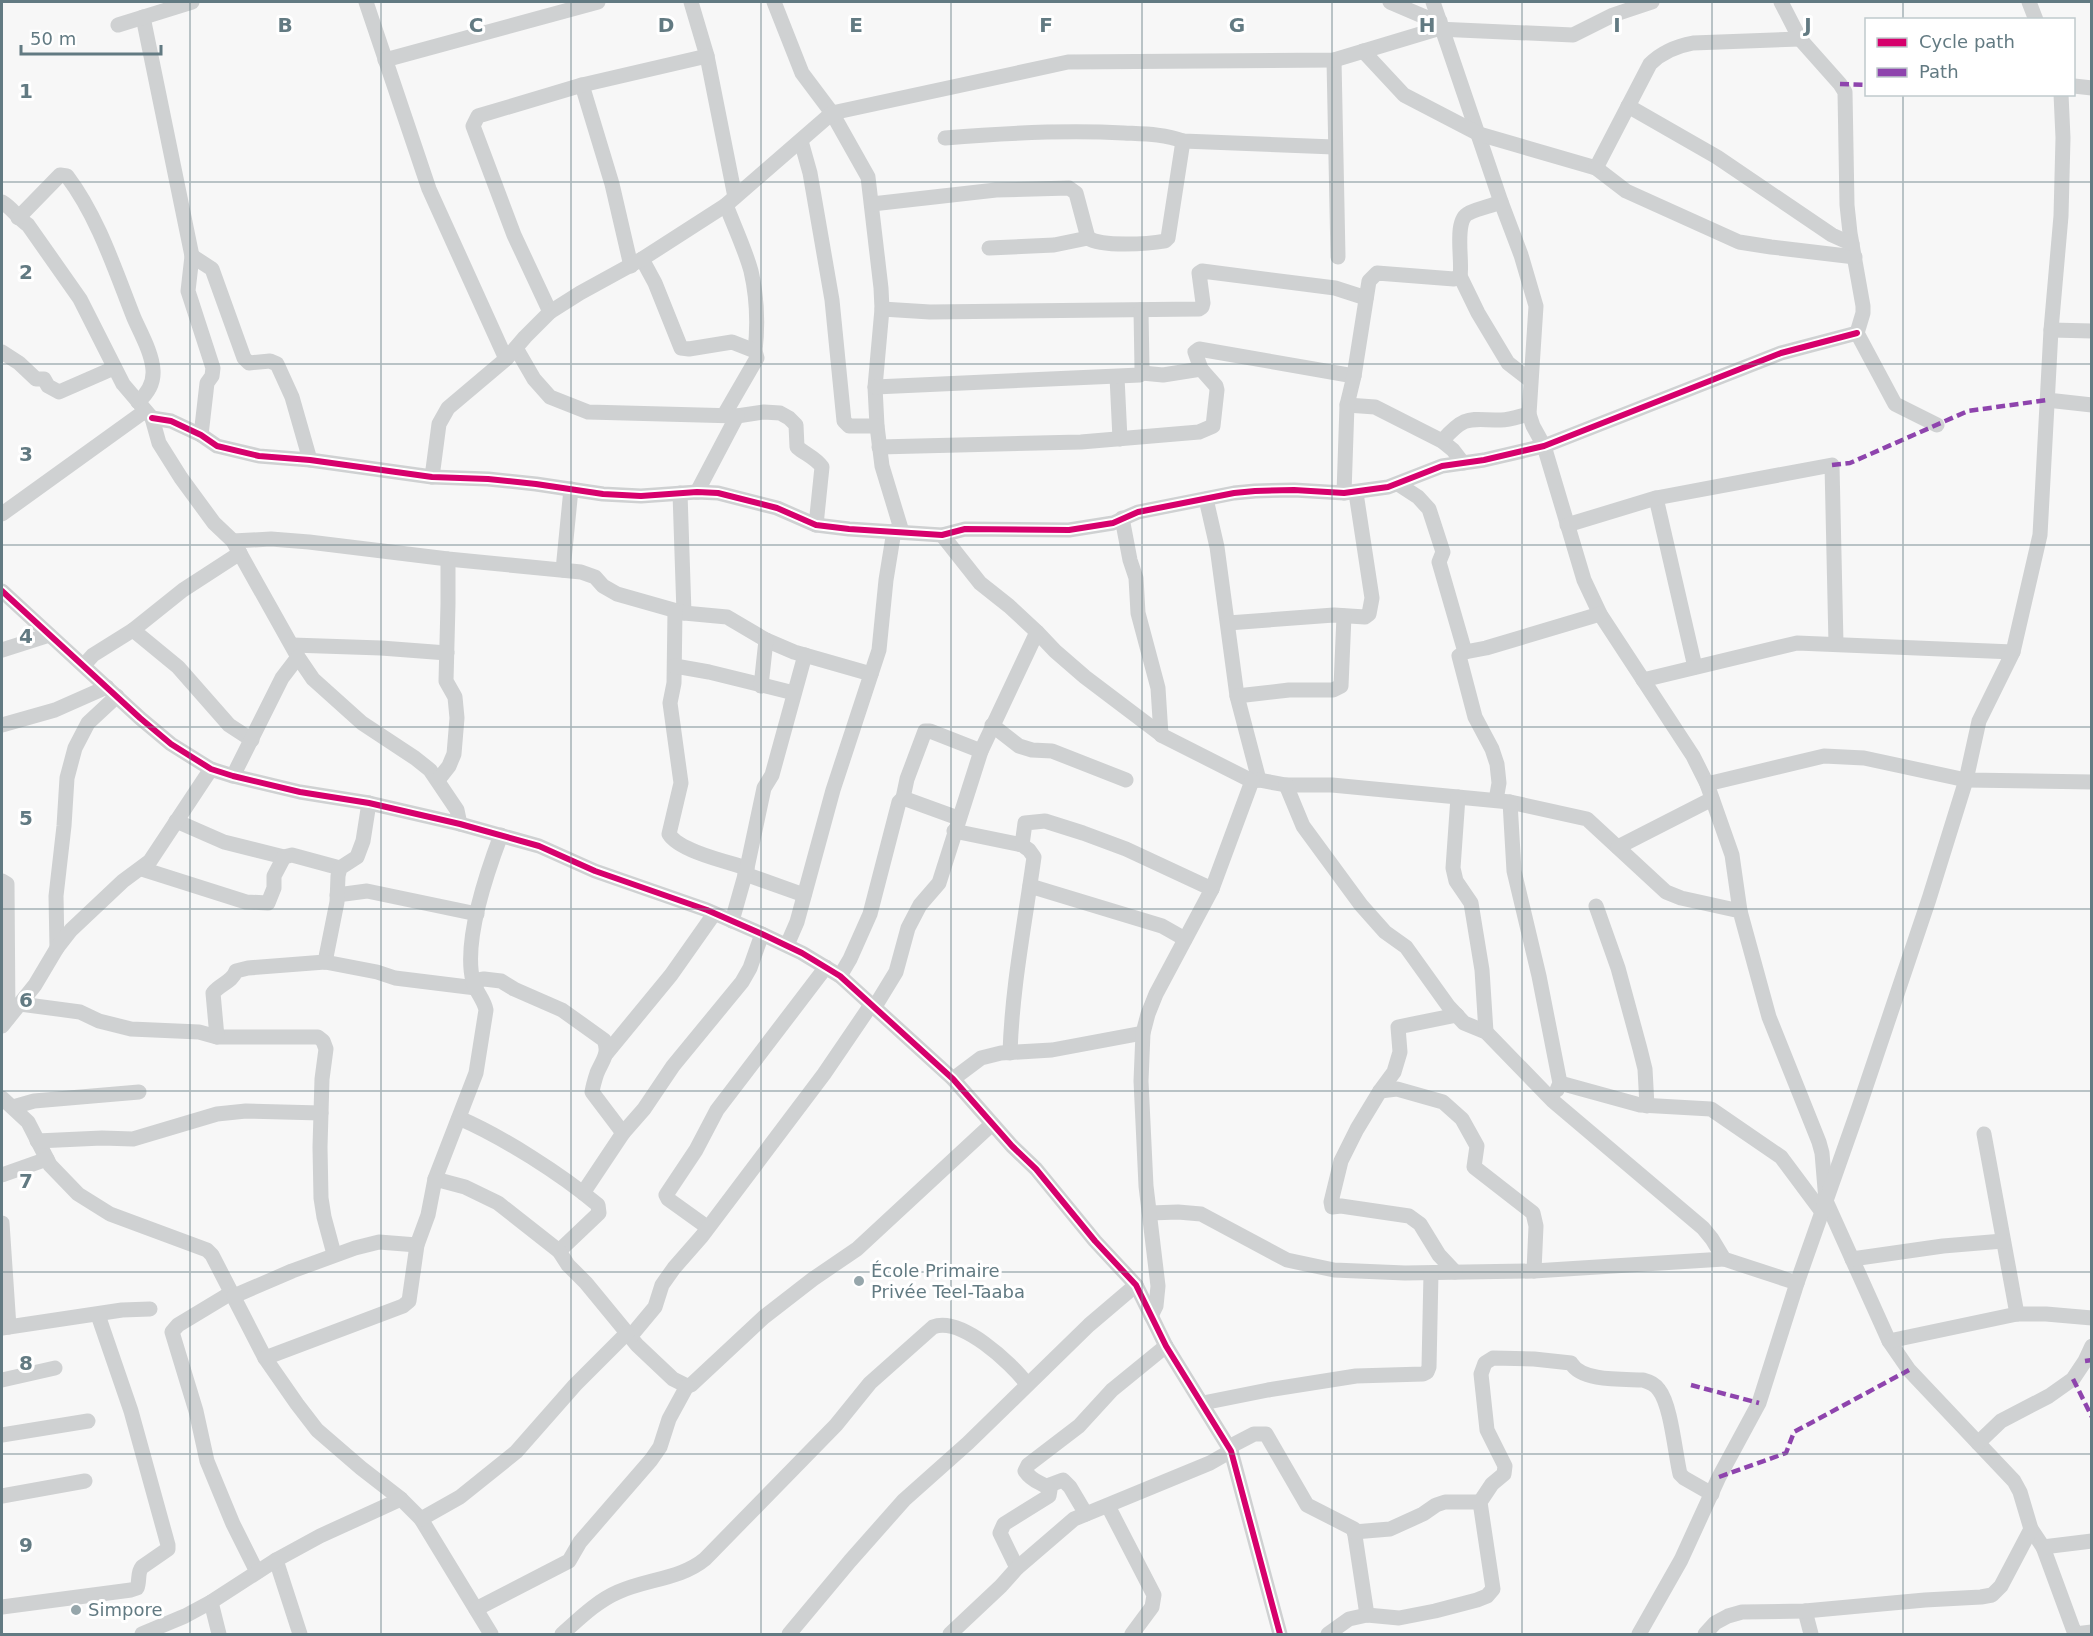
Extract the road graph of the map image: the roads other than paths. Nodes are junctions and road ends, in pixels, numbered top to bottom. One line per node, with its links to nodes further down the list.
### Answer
1 (192, 2): 11 (street)
2 (366, 2): 18 (street)
3 (598, 2): 18 (street)
4 (691, 2): 17 (street)
5 (774, 2): 25 (street)
6 (1390, 2): 14 (street)
7 (1432, 2): 14 (street)
8 (1652, 2): 14 (street)
9 (1781, 2): 15 (street)
10 (2029, 2): 12 (street)
11 (143, 17): 13 (street); 39 (street)
12 (2035, 18)
13 (118, 25)
14 (1442, 25): 16 (street); 26 (street)
15 (1800, 39): 24 (street); 38 (street)
16 (1363, 51): 19 (street); 26 (street)
17 (707, 56): 20 (street); 32 (street)
18 (385, 60): 52 (street)
19 (1334, 60): 25 (street); 30 (street)
20 (582, 85): 41 (street); 46 (street)
21 (2075, 86): 22 (street)
22 (2091, 88)
23 (2061, 96): 47 (street)
24 (1628, 106): 31 (street); 38 (street)
25 (832, 113): 28 (street); 34 (street)
26 (1479, 134): 31 (street); 33 (street)
27 (945, 138): 29 (street)
28 (801, 141): 32 (street); 67 (street)
29 (1183, 141): 30 (street); 36 (street)
30 (1334, 147): 40 (street)
31 (1596, 168): 38 (street)
32 (730, 201): 41 (street); 50 (street)
33 (1501, 202): 42 (street); 58 (street)
34 (872, 204): 36 (street); 44 (street)
35 (8, 209): 53 (street); 63 (street)
36 (1088, 237): 37 (street)
37 (989, 248)
38 (1853, 251): 49 (street)
39 (192, 256): 68 (street); 73 (street)
40 (1338, 257)
41 (637, 262): 46 (street); 50 (street)
42 (1460, 276): 43 (street); 58 (street)
43 (1365, 298): 45 (street); 56 (street)
44 (882, 309): 45 (street); 59 (street)
45 (1141, 310): 55 (street)
46 (550, 312): 52 (street)
47 (2051, 330): 48 (street); 60 (street)
48 (2091, 331)
49 (1857, 333): 66 (street); 71 (street)
50 (755, 351): 65 (street)
51 (2, 352): 53 (street)
52 (511, 354): 65 (street); 75 (street)
53 (114, 368): 63 (street)
54 (1201, 369): 55 (street); 56 (street); 69 (street)
55 (1142, 373): 57 (street)
56 (1354, 376): 61 (street)
57 (1117, 377): 59 (street); 69 (street)
58 (1530, 380): 64 (street)
59 (875, 387): 67 (street)
60 (2047, 400): 62 (street); 105 (street)
61 (1347, 405): 70 (street); 80 (street)
62 (2091, 405)
63 (145, 410): 68 (street); 83 (street); 89 (street)
64 (1530, 414): 70 (street); 71 (street)
65 (731, 415): 78 (street); 85 (street)
66 (1937, 425)
67 (877, 426): 72 (street)
68 (201, 435): 73 (street)
69 (1120, 439): 72 (street)
70 (1442, 441): 74 (street)
71 (1544, 446): 74 (street); 86 (street)
72 (879, 447): 87 (street)
73 (310, 460): 75 (street)
74 (1463, 463): 76 (street)
75 (432, 477): 77 (street)
76 (1398, 484): 80 (street); 104 (street)
77 (571, 489): 79 (street); 91 (street)
78 (697, 492): 79 (street); 85 (street)
79 (680, 493): 93 (street)
80 (1350, 493): 82 (street); 95 (street)
81 (1656, 498): 86 (street); 101 (street); 110 (street)
82 (1206, 499): 84 (street); 96 (street)
83 (2, 514)
84 (1122, 518): 88 (street); 119 (street)
85 (816, 525): 87 (street)
86 (1567, 525): 94 (street)
87 (898, 532): 88 (street); 111 (street)
88 (942, 535): 98 (street)
89 (236, 547): 90 (street); 97 (street); 103 (street)
90 (448, 559): 91 (street); 106 (street)
91 (563, 570): 93 (street)
92 (2, 591): 99 (street)
93 (680, 612): 100 (street); 109 (street)
94 (1600, 614): 104 (street); 112 (street)
95 (1344, 615): 96 (street); 116 (street)
96 (1228, 623): 116 (street)
97 (133, 630): 108 (street); 120 (street)
98 (1037, 632): 118 (street); 119 (street)
99 (49, 635): 102 (street); 108 (street)
100 (766, 640): 107 (street); 113 (street)
101 (1836, 644): 105 (street); 110 (street)
102 (2, 650)
103 (295, 651): 106 (street); 120 (street); 124 (street)
104 (1466, 652): 134 (street)
105 (2013, 652): 126 (street)
106 (447, 653): 124 (street)
107 (805, 655): 111 (street); 115 (street)
108 (84, 664): 114 (street)
109 (675, 666): 113 (street); 145 (street)
110 (1695, 667): 112 (street)
111 (872, 674): 150 (street)
112 (1643, 680): 129 (street)
113 (761, 686): 115 (street)
114 (112, 692): 117 (street); 122 (street); 159 (street)
115 (794, 693): 145 (street)
116 (1237, 696): 127 (street)
117 (2, 725)
118 (993, 725): 121 (street); 125 (street)
119 (1161, 735): 127 (street)
120 (252, 740): 123 (street)
121 (981, 751): 132 (street); 138 (street)
122 (211, 769): 123 (street); 136 (street)
123 (233, 776): 135 (street)
124 (438, 780): 137 (street)
125 (1126, 780)
126 (1966, 780): 128 (street); 129 (street); 190 (street)
127 (1256, 781): 130 (street); 148 (street)
128 (2091, 782)
129 (1707, 784): 133 (street)
130 (1286, 785): 131 (street); 166 (street)
131 (1458, 797): 134 (street); 168 (street)
132 (903, 798): 138 (street); 162 (street)
133 (1712, 799): 141 (street); 152 (street)
134 (1503, 801): 141 (street); 174 (street)
135 (369, 803): 137 (street); 143 (street)
136 (176, 821): 142 (street); 144 (street)
137 (460, 824): 139 (street)
138 (956, 824): 140 (street); 165 (street)
139 (501, 835): 153 (street); 154 (street)
140 (1022, 845): 147 (street); 148 (street)
141 (1618, 848): 152 (street)
142 (284, 857): 143 (street); 144 (street)
143 (340, 868): 149 (street)
144 (142, 869): 159 (street)
145 (746, 871): 150 (street); 155 (street)
146 (2, 881): 167 (street)
147 (1030, 886): 157 (street); 171 (street)
148 (1212, 889): 157 (street)
149 (337, 895): 153 (street); 160 (street)
150 (804, 895): 158 (street)
151 (1596, 906): 179 (street)
152 (1740, 911): 190 (street)
153 (477, 914): 163 (street)
154 (714, 914): 155 (street); 172 (street)
155 (732, 921): 156 (street)
156 (762, 934): 158 (street); 183 (street)
157 (1185, 939): 169 (street)
158 (787, 945): 161 (street)
159 (57, 948): 164 (street)
160 (325, 962): 163 (street); 170 (street)
161 (826, 967): 162 (street); 193 (street)
162 (840, 976): 165 (street)
163 (474, 984): 172 (street); 181 (street)
164 (20, 1004): 167 (street); 170 (street)
165 (873, 1006): 173 (street); 193 (street)
166 (1457, 1015): 168 (street); 175 (street)
167 (5, 1022)
168 (1486, 1032): 177 (street)
169 (1143, 1033): 171 (street); 191 (street)
170 (217, 1037): 180 (street)
171 (1010, 1053): 173 (street)
172 (606, 1054): 183 (street)
173 (952, 1079): 182 (street)
174 (1560, 1083): 177 (street); 179 (street)
175 (1380, 1091): 200 (street); 201 (street)
176 (139, 1092): 178 (street)
177 (1553, 1101): 198 (street)
178 (7, 1103): 185 (street)
179 (1647, 1106): 190 (street)
180 (321, 1113): 185 (street); 197 (street)
181 (459, 1119): 188 (street); 189 (street)
182 (993, 1124): 204 (street); 220 (street)
183 (623, 1133): 189 (street)
184 (1984, 1134): 194 (street)
185 (37, 1141): 186 (street)
186 (47, 1159): 187 (street); 205 (street)
187 (2, 1175)
188 (435, 1179): 195 (street); 196 (street)
189 (583, 1193): 196 (street)
190 (1824, 1207): 199 (street); 203 (street)
191 (1150, 1213): 202 (street); 209 (street)
192 (2, 1223): 211 (street)
193 (707, 1227): 212 (street)
194 (2003, 1241): 199 (street); 207 (street)
195 (417, 1245): 197 (street); 216 (street)
196 (559, 1251): 212 (street)
197 (334, 1254): 205 (street)
198 (1724, 1259): 200 (street); 203 (street)
199 (1852, 1259): 213 (street)
200 (1534, 1271): 201 (street)
201 (1455, 1272): 202 (street)
202 (1431, 1273): 221 (street)
203 (1797, 1283): 228 (street)
204 (1136, 1285): 209 (street); 219 (street)
205 (232, 1295): 216 (street); 241 (street)
206 (150, 1309): 208 (street)
207 (2018, 1314): 210 (street); 213 (street)
208 (98, 1315): 211 (street); 243 (street)
209 (1151, 1316): 214 (street)
210 (2091, 1318)
211 (5, 1327)
212 (629, 1335): 220 (street); 234 (street)
213 (1889, 1341): 224 (street)
214 (1166, 1346): 221 (street); 227 (street)
215 (2091, 1346): 224 (street)
216 (265, 1358): 230 (street)
217 (55, 1368): 218 (street)
218 (2, 1380)
219 (1027, 1384): 252 (street); 253 (street)
220 (687, 1386): 244 (street)
221 (1203, 1403): 225 (street)
222 (88, 1420): 223 (street)
223 (2, 1436)
224 (1977, 1443): 235 (street)
225 (1230, 1449): 232 (street); 236 (street); 256 (street)
226 (85, 1481): 229 (street)
227 (1047, 1486): 233 (street); 240 (street)
228 (1712, 1494): 231 (street); 258 (street)
229 (2, 1496)
230 (401, 1499): 234 (street); 239 (street)
231 (1480, 1502): 236 (street); 246 (street)
232 (1108, 1506): 233 (street); 255 (street)
233 (1086, 1514): 240 (street)
234 (421, 1519): 244 (street)
235 (2031, 1529): 238 (street); 245 (street)
236 (1354, 1532): 246 (street)
237 (2091, 1541): 238 (street)
238 (2043, 1547): 247 (street)
239 (276, 1560): 241 (street); 250 (street)
240 (1017, 1568): 254 (street)
241 (257, 1572): 242 (street)
242 (211, 1602): 248 (street); 249 (street)
243 (2, 1607)
244 (476, 1609): 251 (street)
245 (1805, 1611): 259 (street); 260 (street)
246 (1367, 1615): 257 (street)
247 (2091, 1632)
248 (142, 1635)
249 (219, 1635)
250 (300, 1635)
251 (491, 1635)
252 (562, 1635)
253 (789, 1635)
254 (950, 1635)
255 (1132, 1635)
256 (1280, 1635)
257 (1328, 1635)
258 (1639, 1635)
259 (1705, 1635)
260 (1811, 1635)

